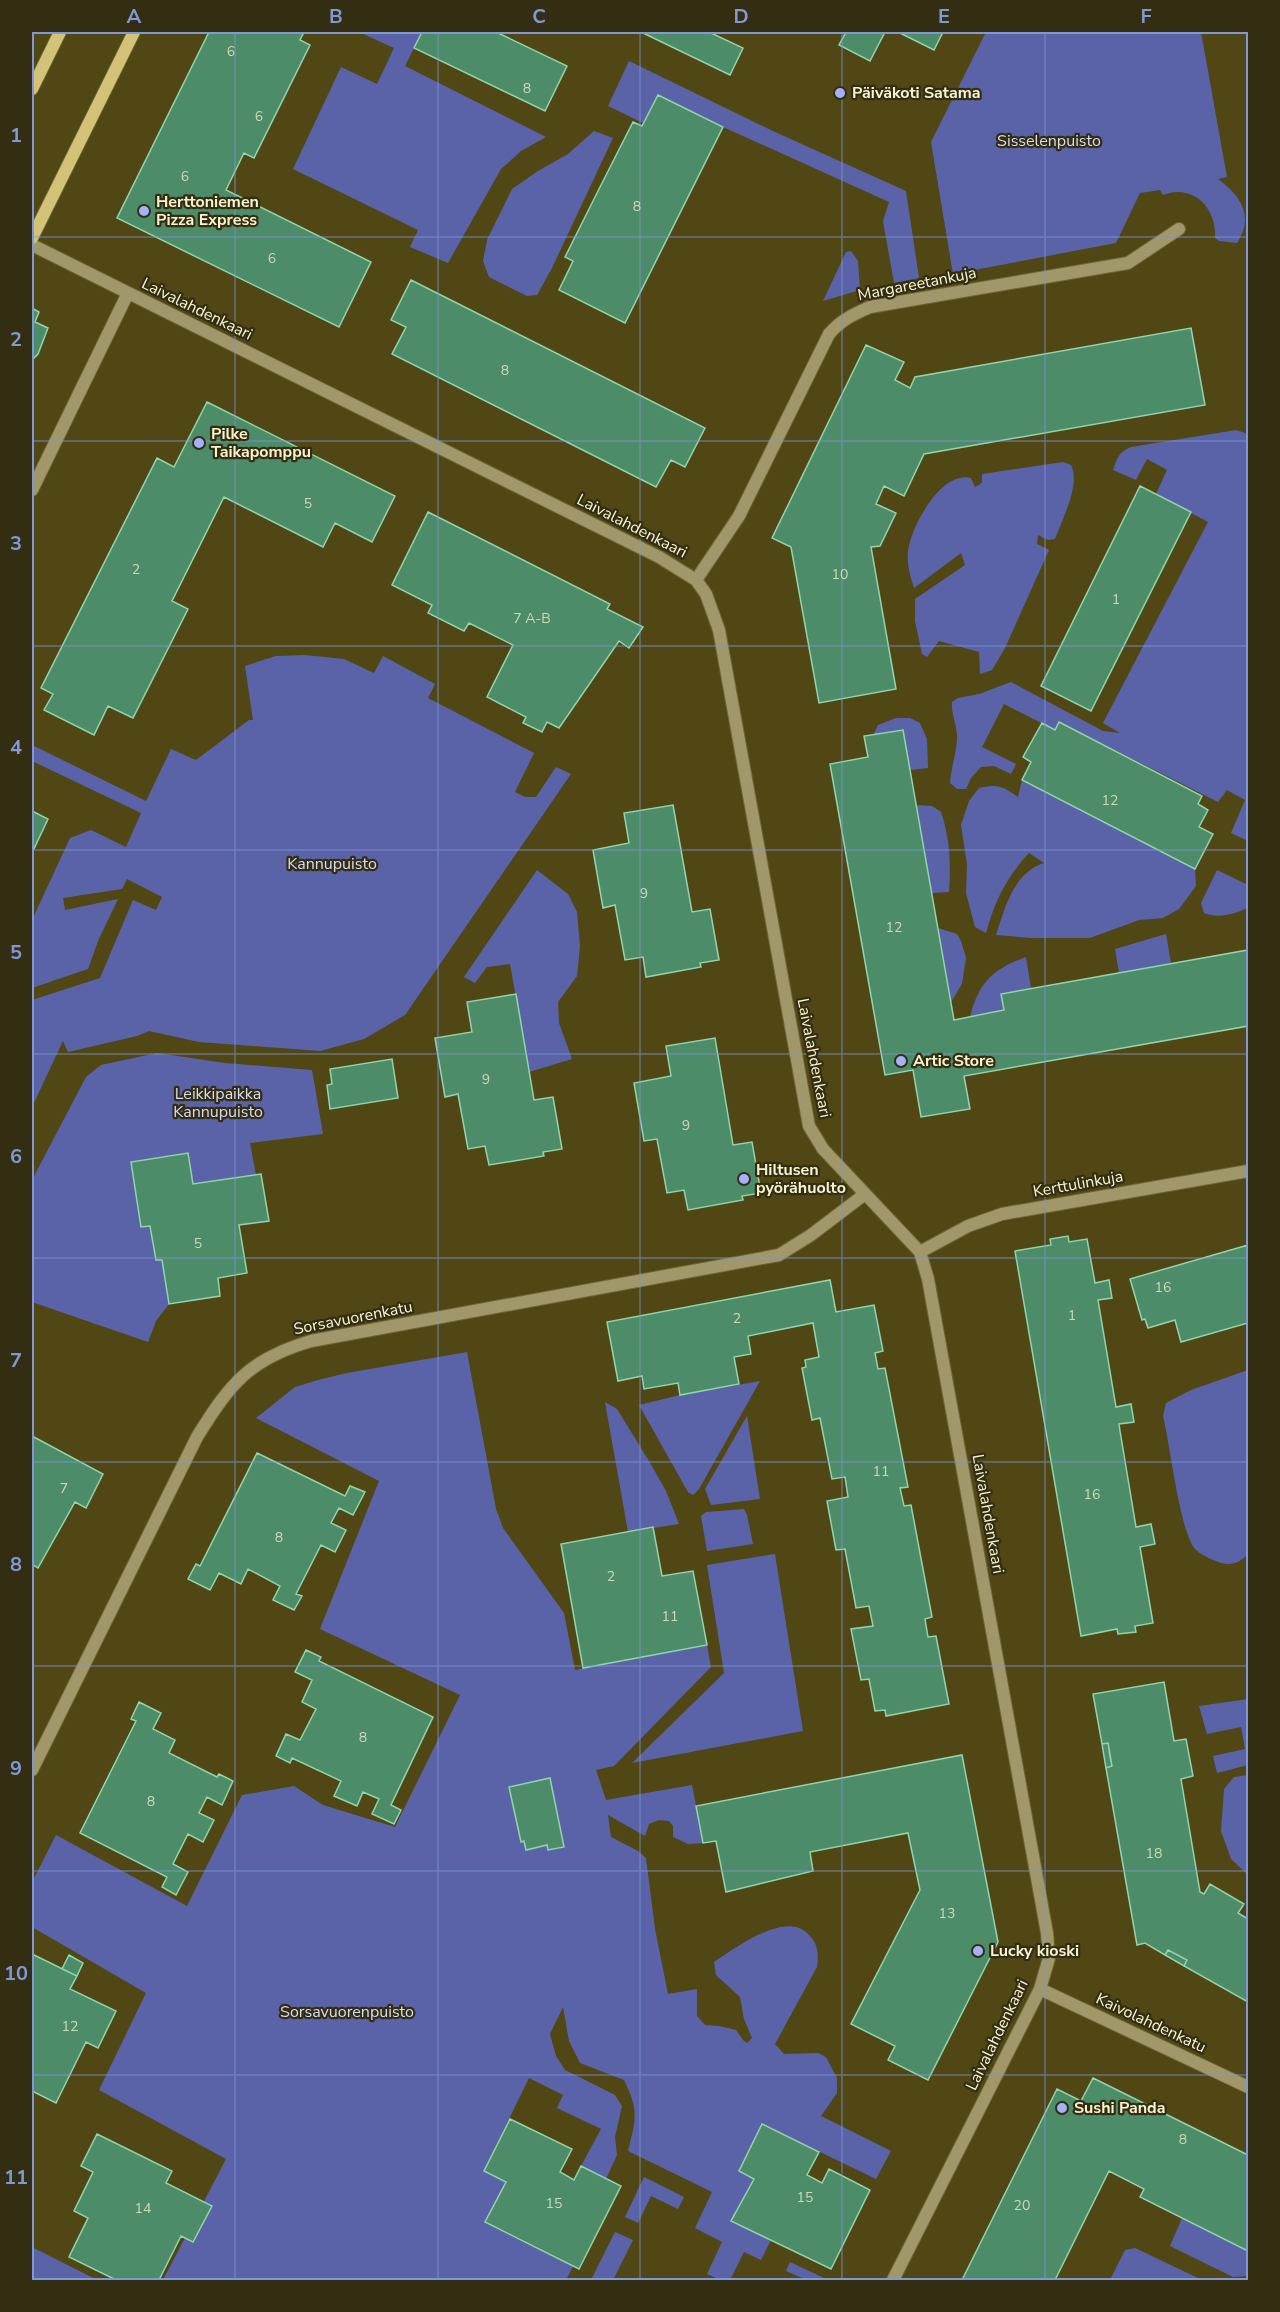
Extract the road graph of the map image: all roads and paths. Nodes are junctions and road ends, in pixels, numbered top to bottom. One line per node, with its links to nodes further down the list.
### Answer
1 (60, 32): 3 (street)
2 (134, 32): 5 (street)
3 (32, 89)
4 (1179, 229): 9 (street, Margareetankuja)
5 (32, 238)
6 (32, 245): 7 (street, Laivalahdenkaari)
7 (128, 293): 8 (street); 9 (street, Laivalahdenkaari)
8 (32, 490)
9 (696, 580): 11 (street, Laivalahdenkaari)
10 (1248, 1171): 12 (street, Kerttulinkuja)
11 (866, 1194): 12 (street, Laivalahdenkaari); 13 (street, Sorsavuorenkatu)
12 (920, 1252): 14 (street, Laivalahdenkaari)
13 (32, 1770)
14 (1040, 1989): 15 (street, Kaivolahdenkatu); 16 (street, Laivalahdenkaari)
15 (1248, 2087)
16 (893, 2280)

